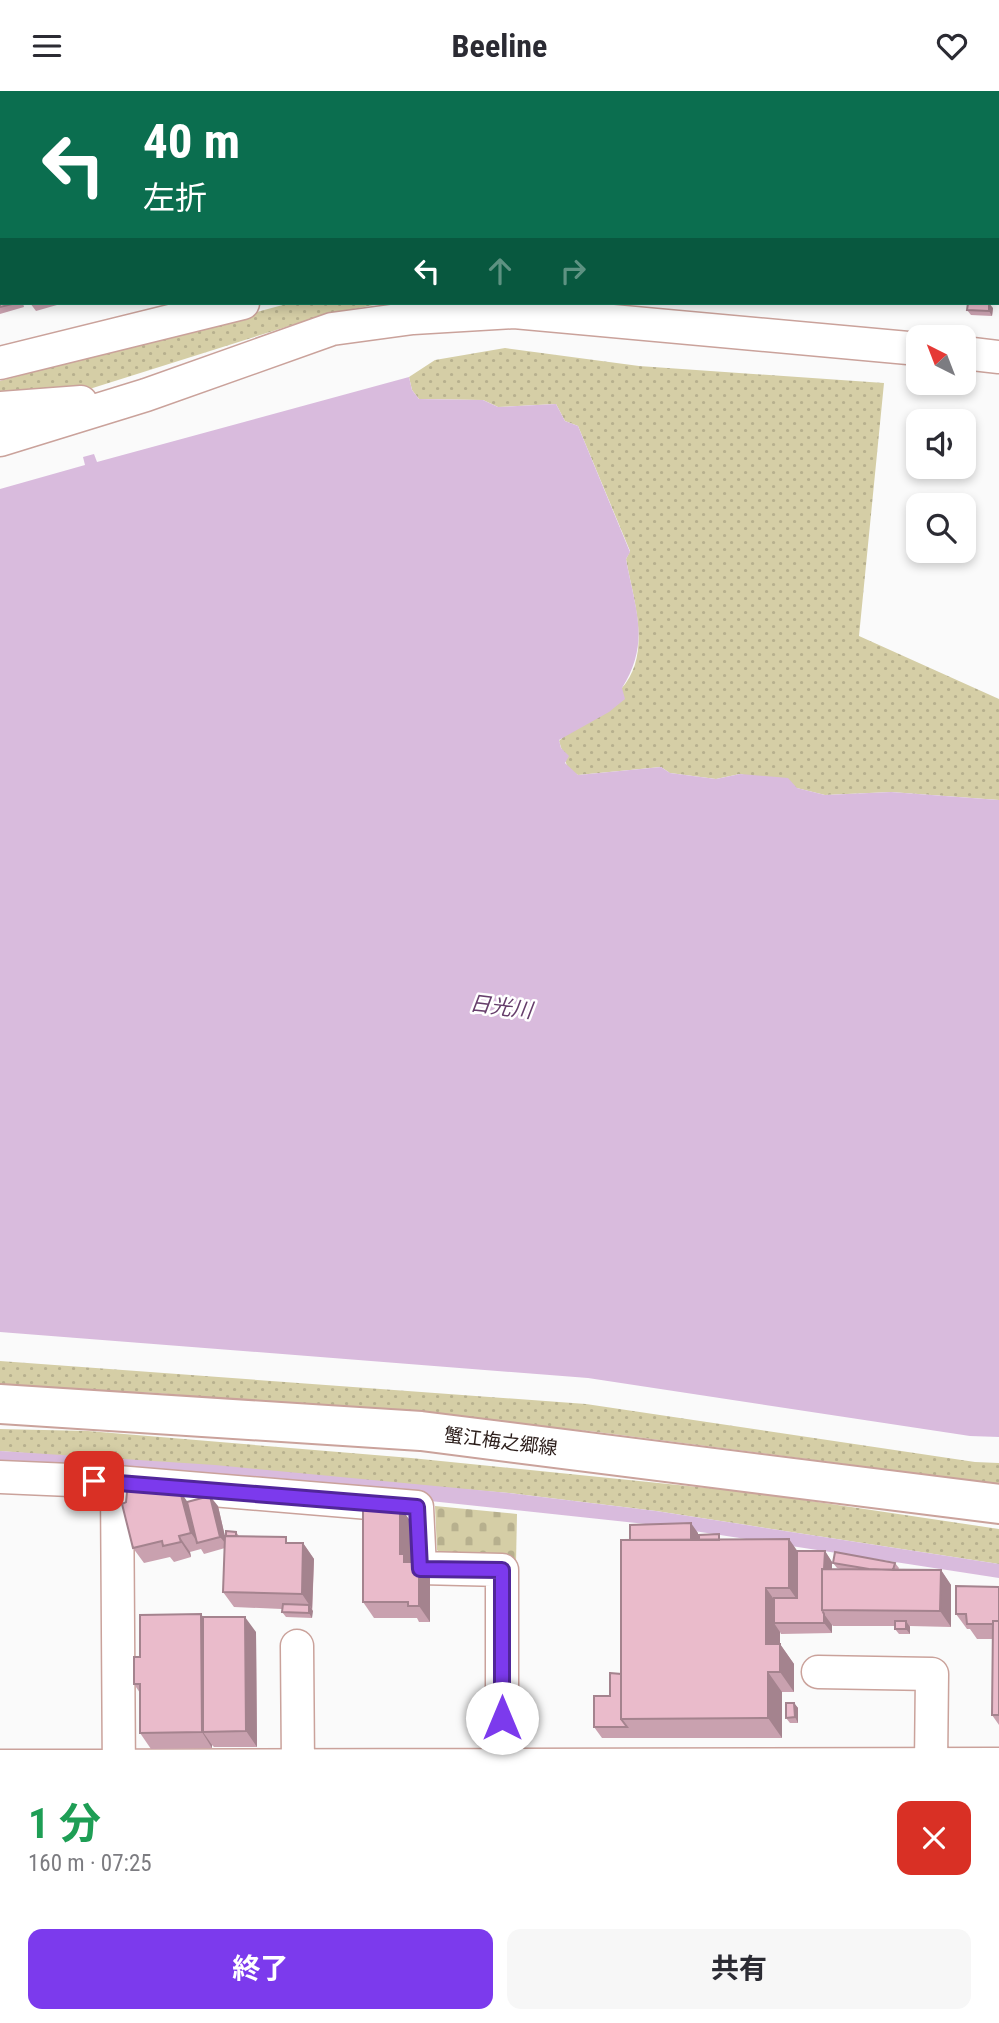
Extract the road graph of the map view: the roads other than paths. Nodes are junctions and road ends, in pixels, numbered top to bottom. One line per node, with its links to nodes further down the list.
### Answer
1 (235, 305): 7 (street)
2 (552, 307): 3 (street); 4 (street)
3 (407, 311): 8 (street)
4 (906, 348)
5 (976, 354): 6 (street)
6 (999, 356)
7 (0, 363)
8 (146, 395): 9 (street); 10 (street)
9 (0, 408)
10 (0, 440)
11 (0, 1404): 14 (main road, 蟹江梅之郷線)
12 (0, 1477): 13 (street)
13 (117, 1482): 20 (street); 22 (street)
14 (999, 1504)
15 (297, 1646): 19 (street)
16 (818, 1672): 17 (street)
17 (931, 1765): 21 (street); 23 (street)
18 (0, 1766): 22 (street)
19 (298, 1766): 20 (street); 22 (street)
20 (502, 1767): 23 (street)
21 (991, 1769)
22 (119, 1772)
23 (554, 1772)

